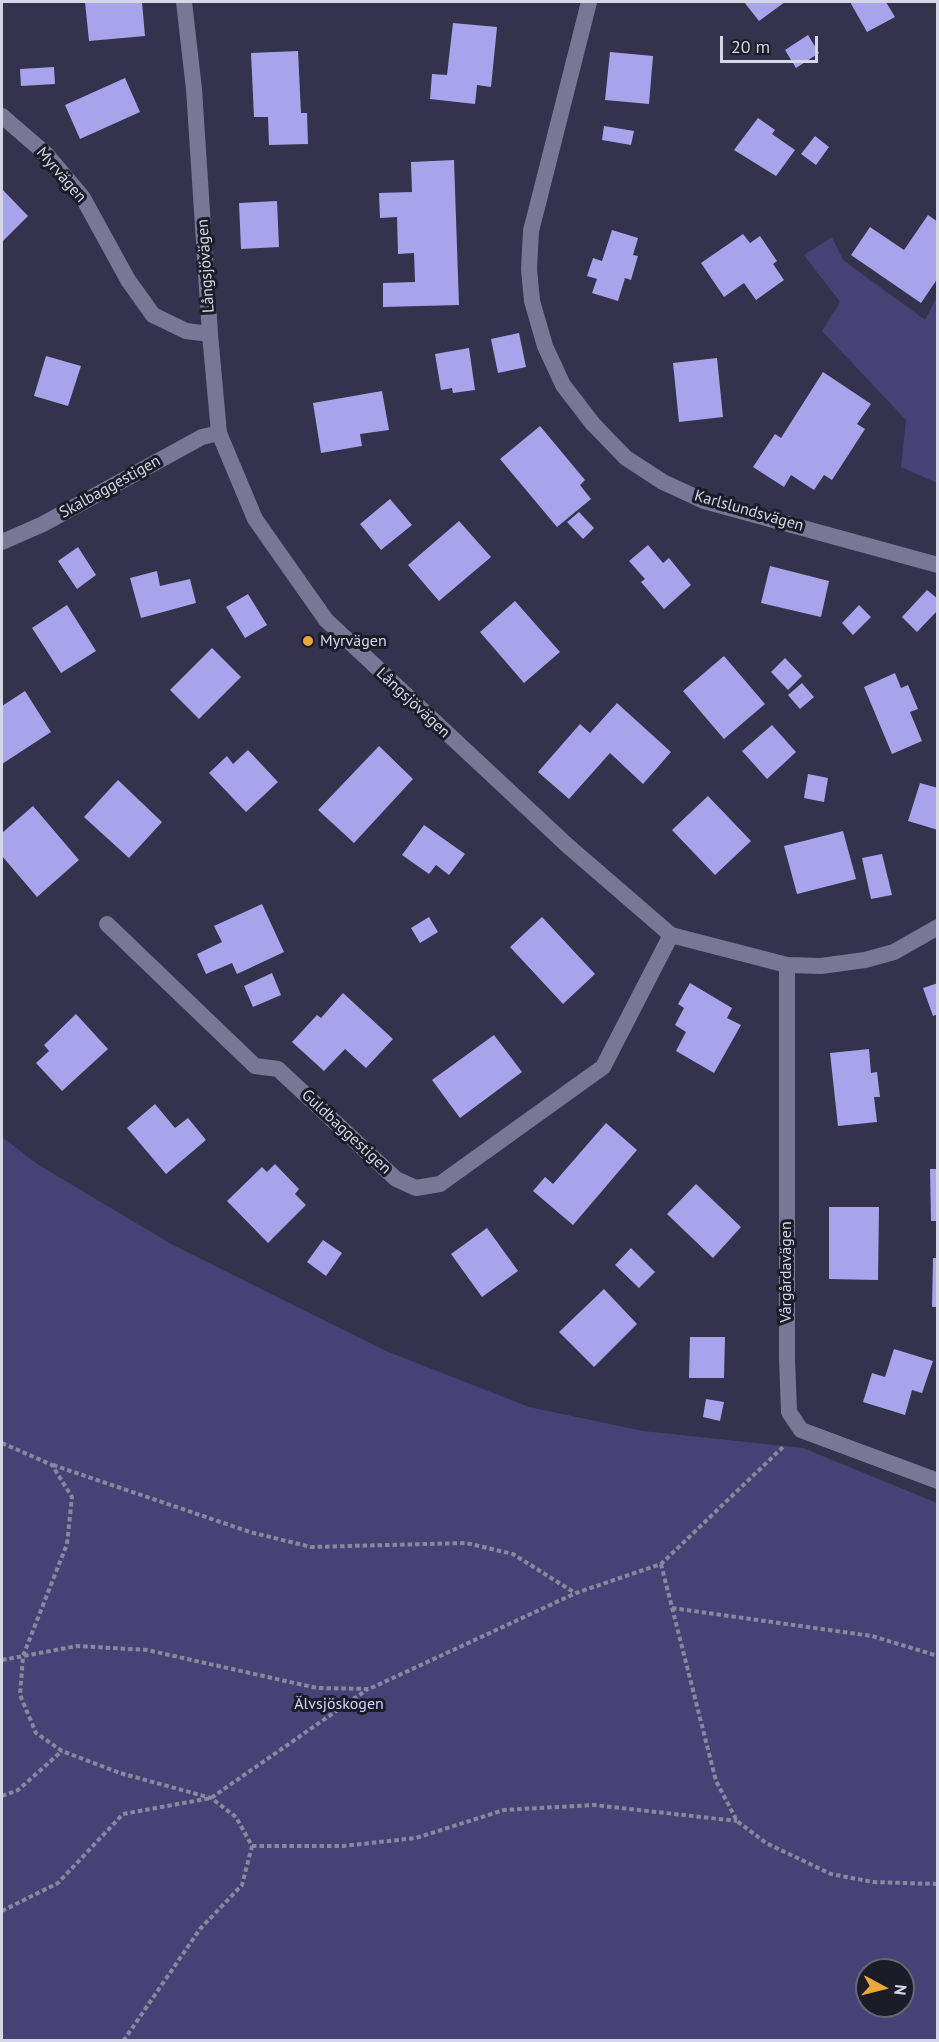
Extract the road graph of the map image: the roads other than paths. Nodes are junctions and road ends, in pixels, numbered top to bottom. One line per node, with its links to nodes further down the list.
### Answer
1 (184, 2): 4 (street, Långsjövägen)
2 (589, 2): 7 (street, Karlslundsvägen)
3 (2, 116): 4 (street, Myrvägen)
4 (210, 333): 5 (street, Långsjövägen)
5 (219, 433): 6 (street, Skalbaggestigen); 10 (street, Långsjövägen)
6 (2, 543)
7 (938, 565)
8 (107, 924): 10 (street, Guldbaggestigen)
9 (938, 927): 11 (street, Långsjövägen)
10 (671, 935): 11 (street, Långsjövägen)
11 (787, 965): 12 (street, Vårgårdavägen)
12 (938, 1481)

